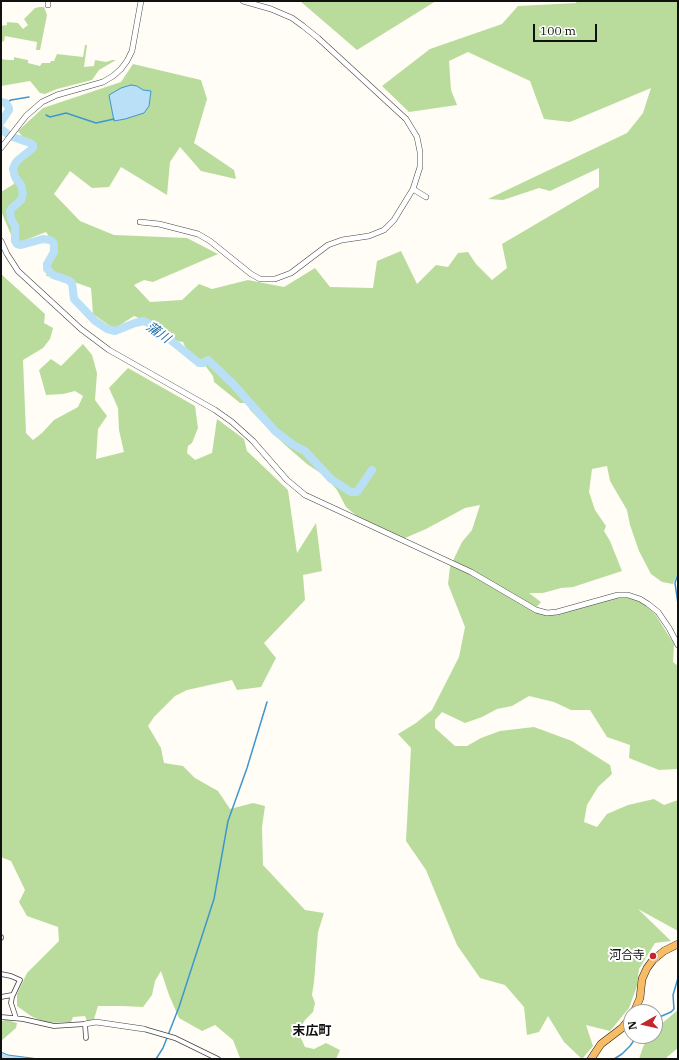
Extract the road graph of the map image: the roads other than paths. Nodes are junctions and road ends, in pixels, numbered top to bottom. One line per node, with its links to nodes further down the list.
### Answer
1 (142, 1): 3 (street)
2 (243, 1): 4 (street)
3 (1, 148)
4 (413, 189): 5 (street); 6 (street)
5 (426, 197)
6 (140, 222)
7 (1, 240): 8 (street)
8 (678, 644)
9 (678, 944): 13 (highway)
10 (1, 974): 11 (street)
11 (12, 995): 12 (street); 15 (street)
12 (1, 997)
13 (637, 1004)
14 (1, 1017): 15 (street)
15 (16, 1018): 16 (street)
16 (85, 1024): 18 (street); 19 (street)
17 (623, 1027): 21 (highway)
18 (144, 1029): 20 (street)
19 (86, 1038)
20 (218, 1059)
21 (591, 1059)

